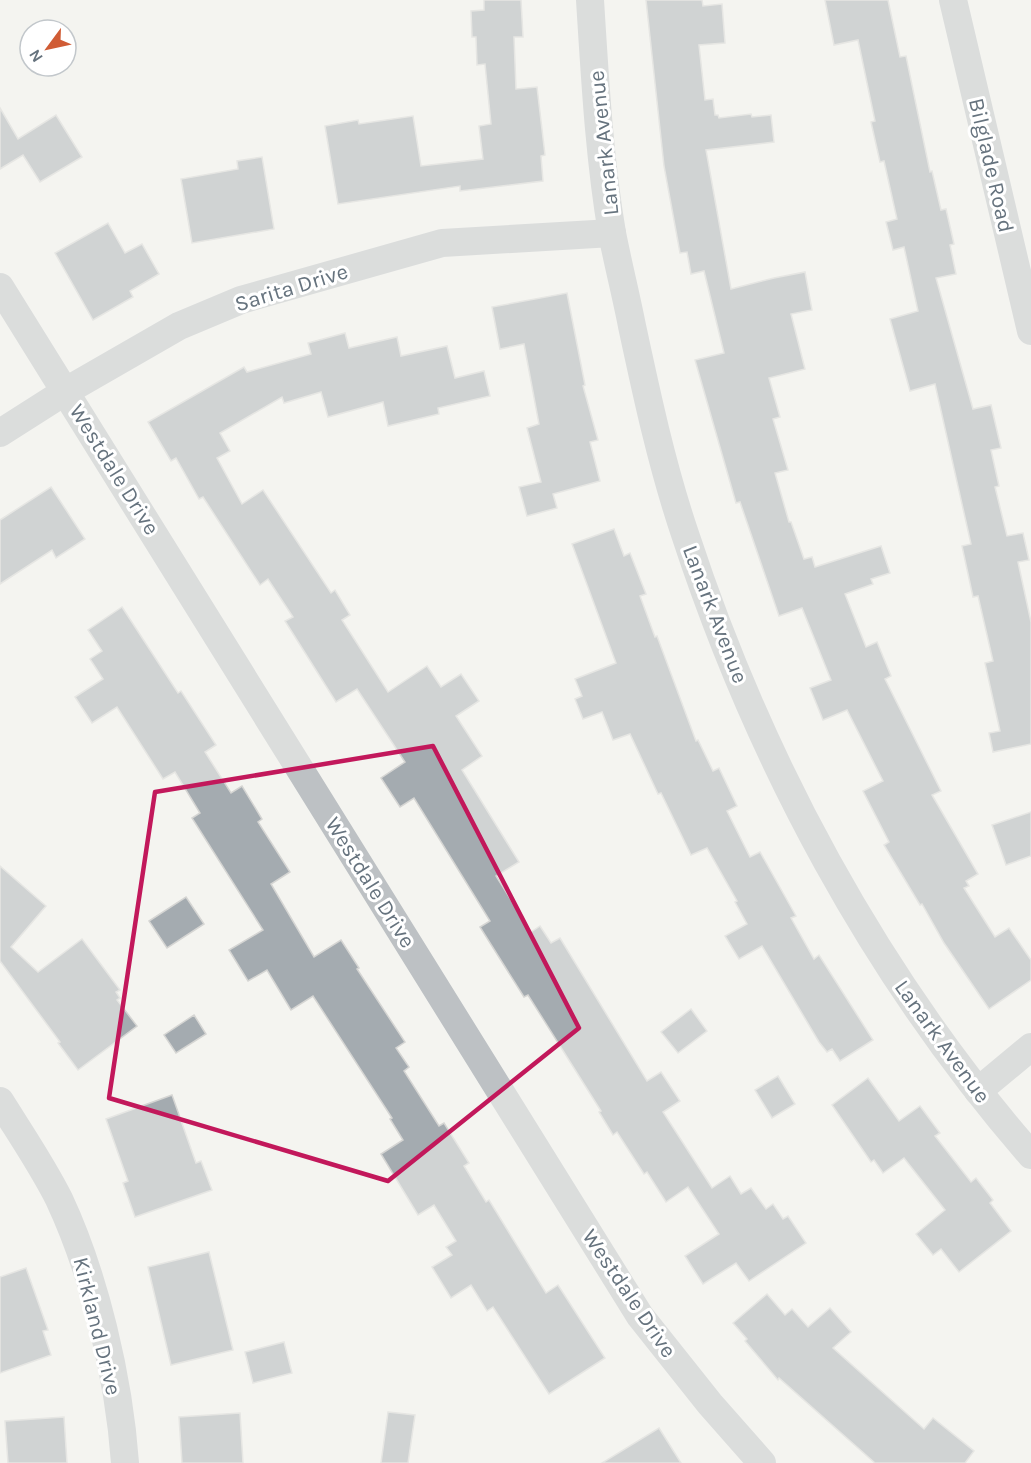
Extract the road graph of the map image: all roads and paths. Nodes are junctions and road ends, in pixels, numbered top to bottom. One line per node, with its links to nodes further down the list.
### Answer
1 (590, 0): 3 (street, Lanark Avenue)
2 (953, 0): 5 (street, Bilglade Road)
3 (612, 233): 6 (street, Sarita Drive); 9 (street, Lanark Avenue)
4 (0, 286): 6 (street, Westdale Drive)
5 (1031, 331)
6 (66, 391): 7 (street, Sarita Drive); 13 (street, Westdale Drive)
7 (0, 433)
8 (1031, 1047): 9 (street)
9 (978, 1092): 11 (street, Lanark Avenue)
10 (0, 1101): 12 (street, Kirkland Drive)
11 (1031, 1155)
12 (125, 1463)
13 (762, 1463)

